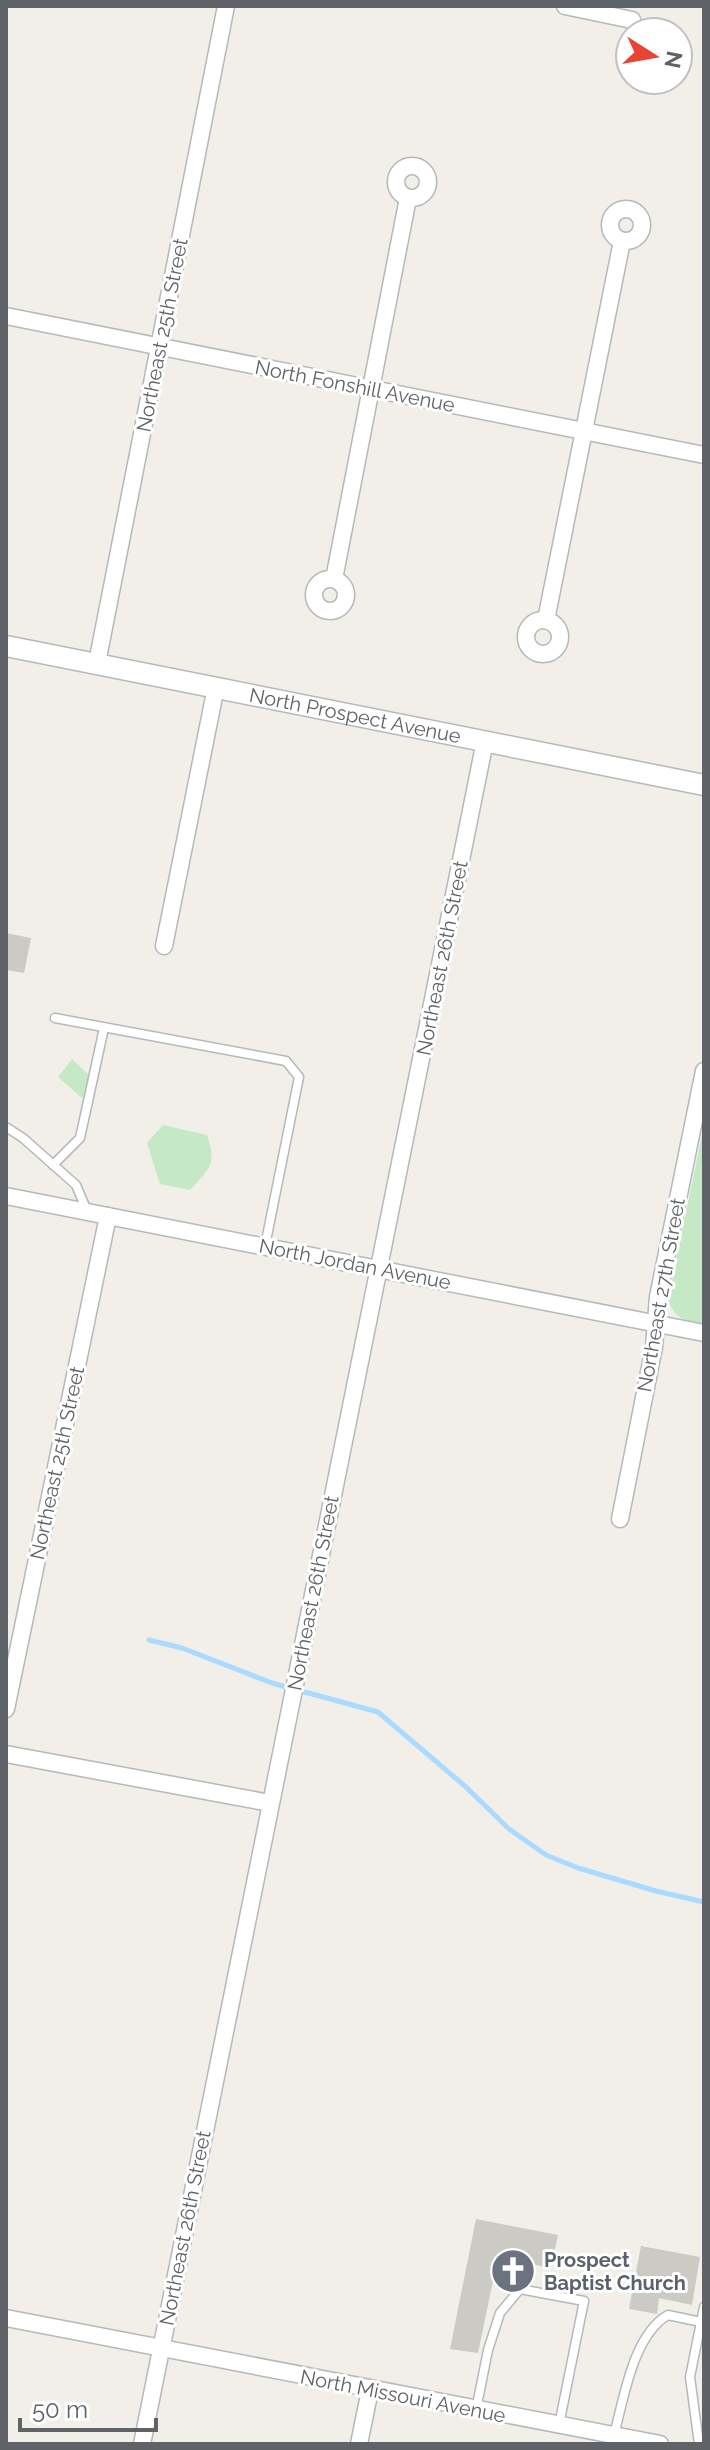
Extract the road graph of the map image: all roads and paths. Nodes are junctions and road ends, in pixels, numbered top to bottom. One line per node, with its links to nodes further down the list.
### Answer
1 (226, 6): 7 (street, Northeast 25th Street)
2 (565, 6): 3 (street)
3 (614, 16)
4 (408, 198): 8 (street)
5 (622, 241): 9 (street)
6 (6, 316): 7 (street, North Fonshill Avenue)
7 (159, 347): 8 (street, North Fonshill Avenue); 14 (street, Northeast 25th Street)
8 (371, 389): 9 (street, North Fonshill Avenue); 11 (street)
9 (584, 431): 10 (street, North Fonshill Avenue); 12 (street)
10 (704, 455)
11 (334, 579)
12 (546, 620)
13 (6, 646): 14 (street, North Prospect Avenue)
14 (97, 663): 15 (street, North Prospect Avenue)
15 (216, 687): 16 (street, North Prospect Avenue); 18 (street)
16 (485, 741): 17 (street, North Prospect Avenue); 28 (street, Northeast 26th Street)
17 (704, 785)
18 (164, 946)
19 (55, 1018): 20 (lane)
20 (104, 1028): 23 (lane); 27 (lane)
21 (704, 1071): 29 (street, Northeast 27th Street)
22 (6, 1127): 23 (lane)
23 (53, 1165): 25 (lane)
24 (6, 1196): 25 (street, North Jordan Avenue)
25 (88, 1212): 26 (street, North Jordan Avenue)
26 (108, 1216): 27 (street, North Jordan Avenue); 32 (street, Northeast 25th Street)
27 (265, 1246): 28 (street, North Jordan Avenue)
28 (379, 1268): 29 (street, North Jordan Avenue); 34 (street, Northeast 26th Street)
29 (656, 1323): 30 (street, North Jordan Avenue); 31 (street, Northeast 27th Street)
30 (704, 1333)
31 (620, 1519)
32 (6, 1709)
33 (6, 1754): 34 (street)
34 (270, 1803): 38 (street, Northeast 26th Street)
35 (704, 2307): 37 (lane)
36 (6, 2318): 38 (street, North Missouri Avenue)
37 (701, 2322): 42 (lane); 46 (lane)
38 (160, 2349): 39 (street, North Missouri Avenue); 43 (street, Northeast 26th Street)
39 (370, 2390): 40 (street, North Missouri Avenue); 44 (street)
40 (476, 2410): 41 (street, North Missouri Avenue); 41 (lane)
41 (559, 2425): 42 (street, North Missouri Avenue)
42 (614, 2435): 45 (street, North Missouri Avenue)
43 (142, 2444)
44 (359, 2444)
45 (660, 2444)
46 (699, 2444)

